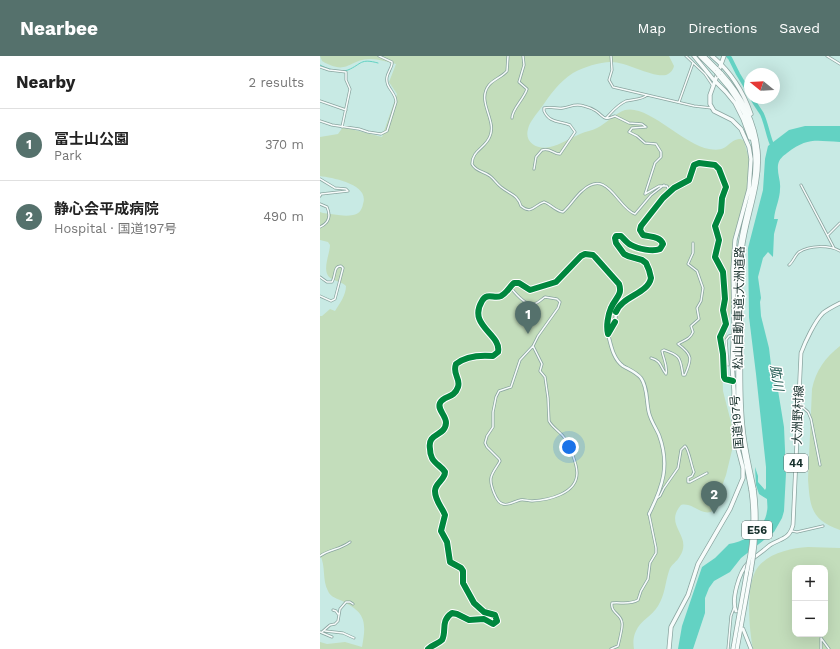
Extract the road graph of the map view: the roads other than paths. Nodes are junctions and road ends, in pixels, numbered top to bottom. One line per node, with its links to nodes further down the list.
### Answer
1 (379, 56): 28 (street)
2 (508, 56): 34 (street)
3 (523, 56): 25 (street)
4 (611, 56): 20 (street)
5 (686, 56): 12 (street)
6 (694, 56): 18 (highway)
7 (700, 56): 16 (highway, 松山自動車道;大洲道路 / E56)
8 (704, 56): 16 (highway, 松山自動車道;大洲道路 / E56)
9 (712, 56): 13 (highway)
10 (724, 56): 13 (highway)
11 (827, 56): 14 (street)
12 (693, 63): 19 (street); 22 (street)
13 (721, 64): 18 (highway); 29 (highway)
14 (840, 64)
15 (320, 67): 24 (street)
16 (716, 71): 17 (highway, 松山自動車道;大洲道路 / E56, bridge)
17 (720, 74): 29 (highway, 松山自動車道;大洲道路 / E56); 30 (highway, 松山自動車道;大洲道路 / E56)
18 (715, 81): 19 (highway); 30 (highway)
19 (713, 86): 23 (highway)
20 (647, 95): 22 (street); 26 (street)
21 (320, 101): 24 (street)
22 (679, 102): 23 (street)
23 (712, 108): 52 (highway, 国道197号)
24 (346, 110): 28 (street)
25 (512, 118)
26 (606, 118): 31 (street); 34 (street)
27 (320, 121): 28 (street)
28 (342, 127)
29 (756, 140): 60 (highway, 松山自動車道;大洲道路 / E56)
30 (755, 156): 60 (highway, 松山自動車道;大洲道路 / E56)
31 (534, 169)
32 (320, 179): 36 (street)
33 (801, 185): 40 (street)
34 (664, 186): 35 (street)
35 (670, 192): 50 (street); 56 (street)
36 (320, 196)
37 (320, 204): 39 (street)
38 (840, 222): 40 (street)
39 (320, 227)
40 (828, 235): 42 (street)
41 (693, 243): 54 (street)
42 (834, 248): 43 (street); 44 (street)
43 (840, 251)
44 (789, 265)
45 (320, 277): 47 (street)
46 (510, 287): 49 (street); 53 (street); 77 (street)
47 (320, 296)
48 (840, 303): 57 (main road, 大洲野村線 / 44)
49 (608, 320): 50 (street); 51 (street)
50 (616, 322): 51 (street)
51 (608, 334): 61 (street)
52 (733, 335): 55 (street); 56 (highway, 国道197号)
53 (533, 346): 53 (street)
54 (650, 358)
55 (728, 365)
56 (733, 381): 79 (highway, 国道197号)
57 (799, 404): 58 (street); 64 (main road, 大洲野村線 / 44)
58 (820, 465)
59 (707, 473): 61 (street)
60 (752, 490): 67 (highway, 松山自動車道;大洲道路 / E56, bridge)
61 (657, 498): 62 (street)
62 (649, 514): 78 (street)
63 (823, 526): 64 (street)
64 (792, 531): 69 (main road)
65 (350, 542): 66 (street)
66 (320, 556)
67 (749, 570): 81 (highway, 松山自動車道;大洲道路 / E56); 82 (highway, 松山自動車道;大洲道路 / E56)
68 (353, 604): 72 (street)
69 (734, 607): 71 (main road); 80 (street)
70 (333, 610): 72 (street)
71 (736, 612)
72 (338, 614): 74 (street)
73 (743, 629): 83 (main road)
74 (322, 631): 75 (street); 76 (street)
75 (332, 637)
76 (354, 638)
77 (428, 649)
78 (611, 649)
79 (669, 649)
80 (728, 649)
81 (733, 649)
82 (736, 649)
83 (751, 649)
84 (821, 649): 85 (street)
85 (829, 649)

